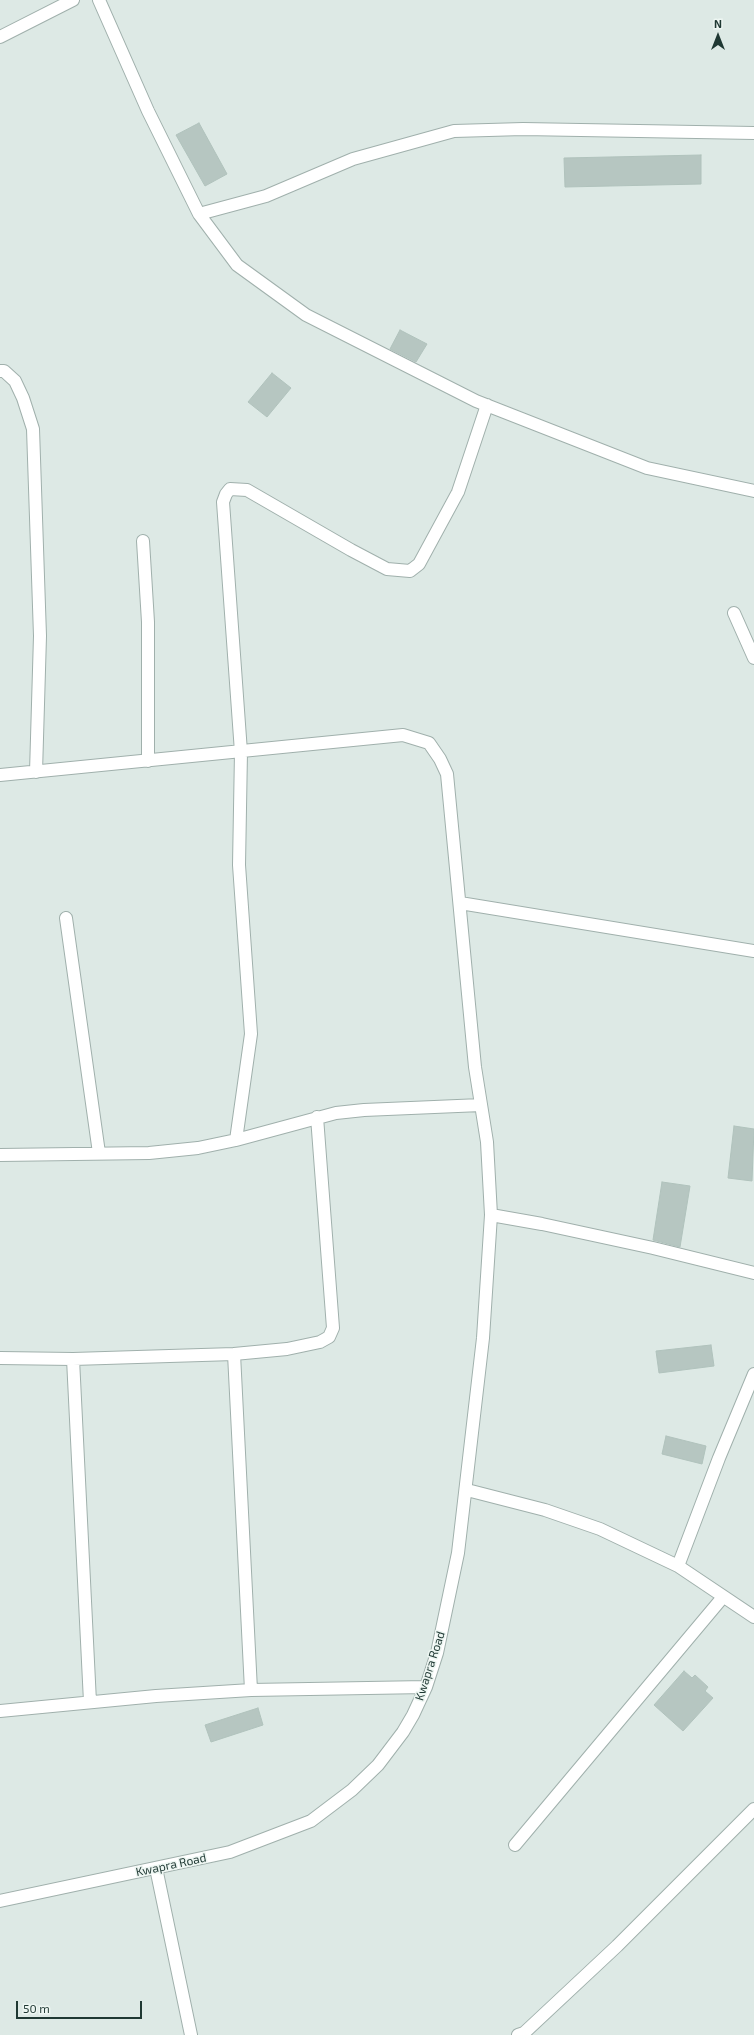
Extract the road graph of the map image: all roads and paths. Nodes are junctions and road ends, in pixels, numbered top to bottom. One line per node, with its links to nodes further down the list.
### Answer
1 (73, 0): 3 (street)
2 (99, 0): 5 (street)
3 (0, 37)
4 (754, 134): 5 (street)
5 (199, 214): 7 (street)
6 (0, 371): 14 (street)
7 (487, 405): 8 (street); 12 (street)
8 (754, 491)
9 (143, 541): 13 (street)
10 (734, 613): 11 (street)
11 (754, 658)
12 (241, 752): 13 (street, Kwapra Road); 16 (street, Kwapra Road); 21 (street)
13 (148, 761): 14 (street, Kwapra Road)
14 (36, 772): 15 (street, Kwapra Road)
15 (0, 775)
16 (460, 903): 18 (street); 19 (street, Kwapra Road)
17 (66, 918): 22 (street)
18 (754, 951)
19 (481, 1104): 20 (street); 24 (street, Kwapra Road)
20 (317, 1117): 21 (street); 26 (street)
21 (236, 1140): 22 (street)
22 (99, 1153): 23 (street)
23 (0, 1155)
24 (491, 1215): 25 (street); 30 (street, Kwapra Road)
25 (754, 1272)
26 (234, 1354): 28 (street); 35 (street)
27 (0, 1358): 28 (street)
28 (72, 1358): 36 (street)
29 (754, 1374): 31 (street)
30 (467, 1490): 31 (street); 34 (street, Kwapra Road)
31 (678, 1566): 32 (street)
32 (723, 1597): 33 (street); 39 (street)
33 (754, 1617)
34 (426, 1687): 35 (street); 40 (street, Kwapra Road)
35 (251, 1690): 36 (street)
36 (90, 1702): 37 (street)
37 (0, 1711)
38 (754, 1808): 42 (street)
39 (515, 1845)
40 (156, 1868): 41 (street, Kwapra Road); 43 (street)
41 (0, 1901)
42 (522, 2034)
43 (191, 2035)

